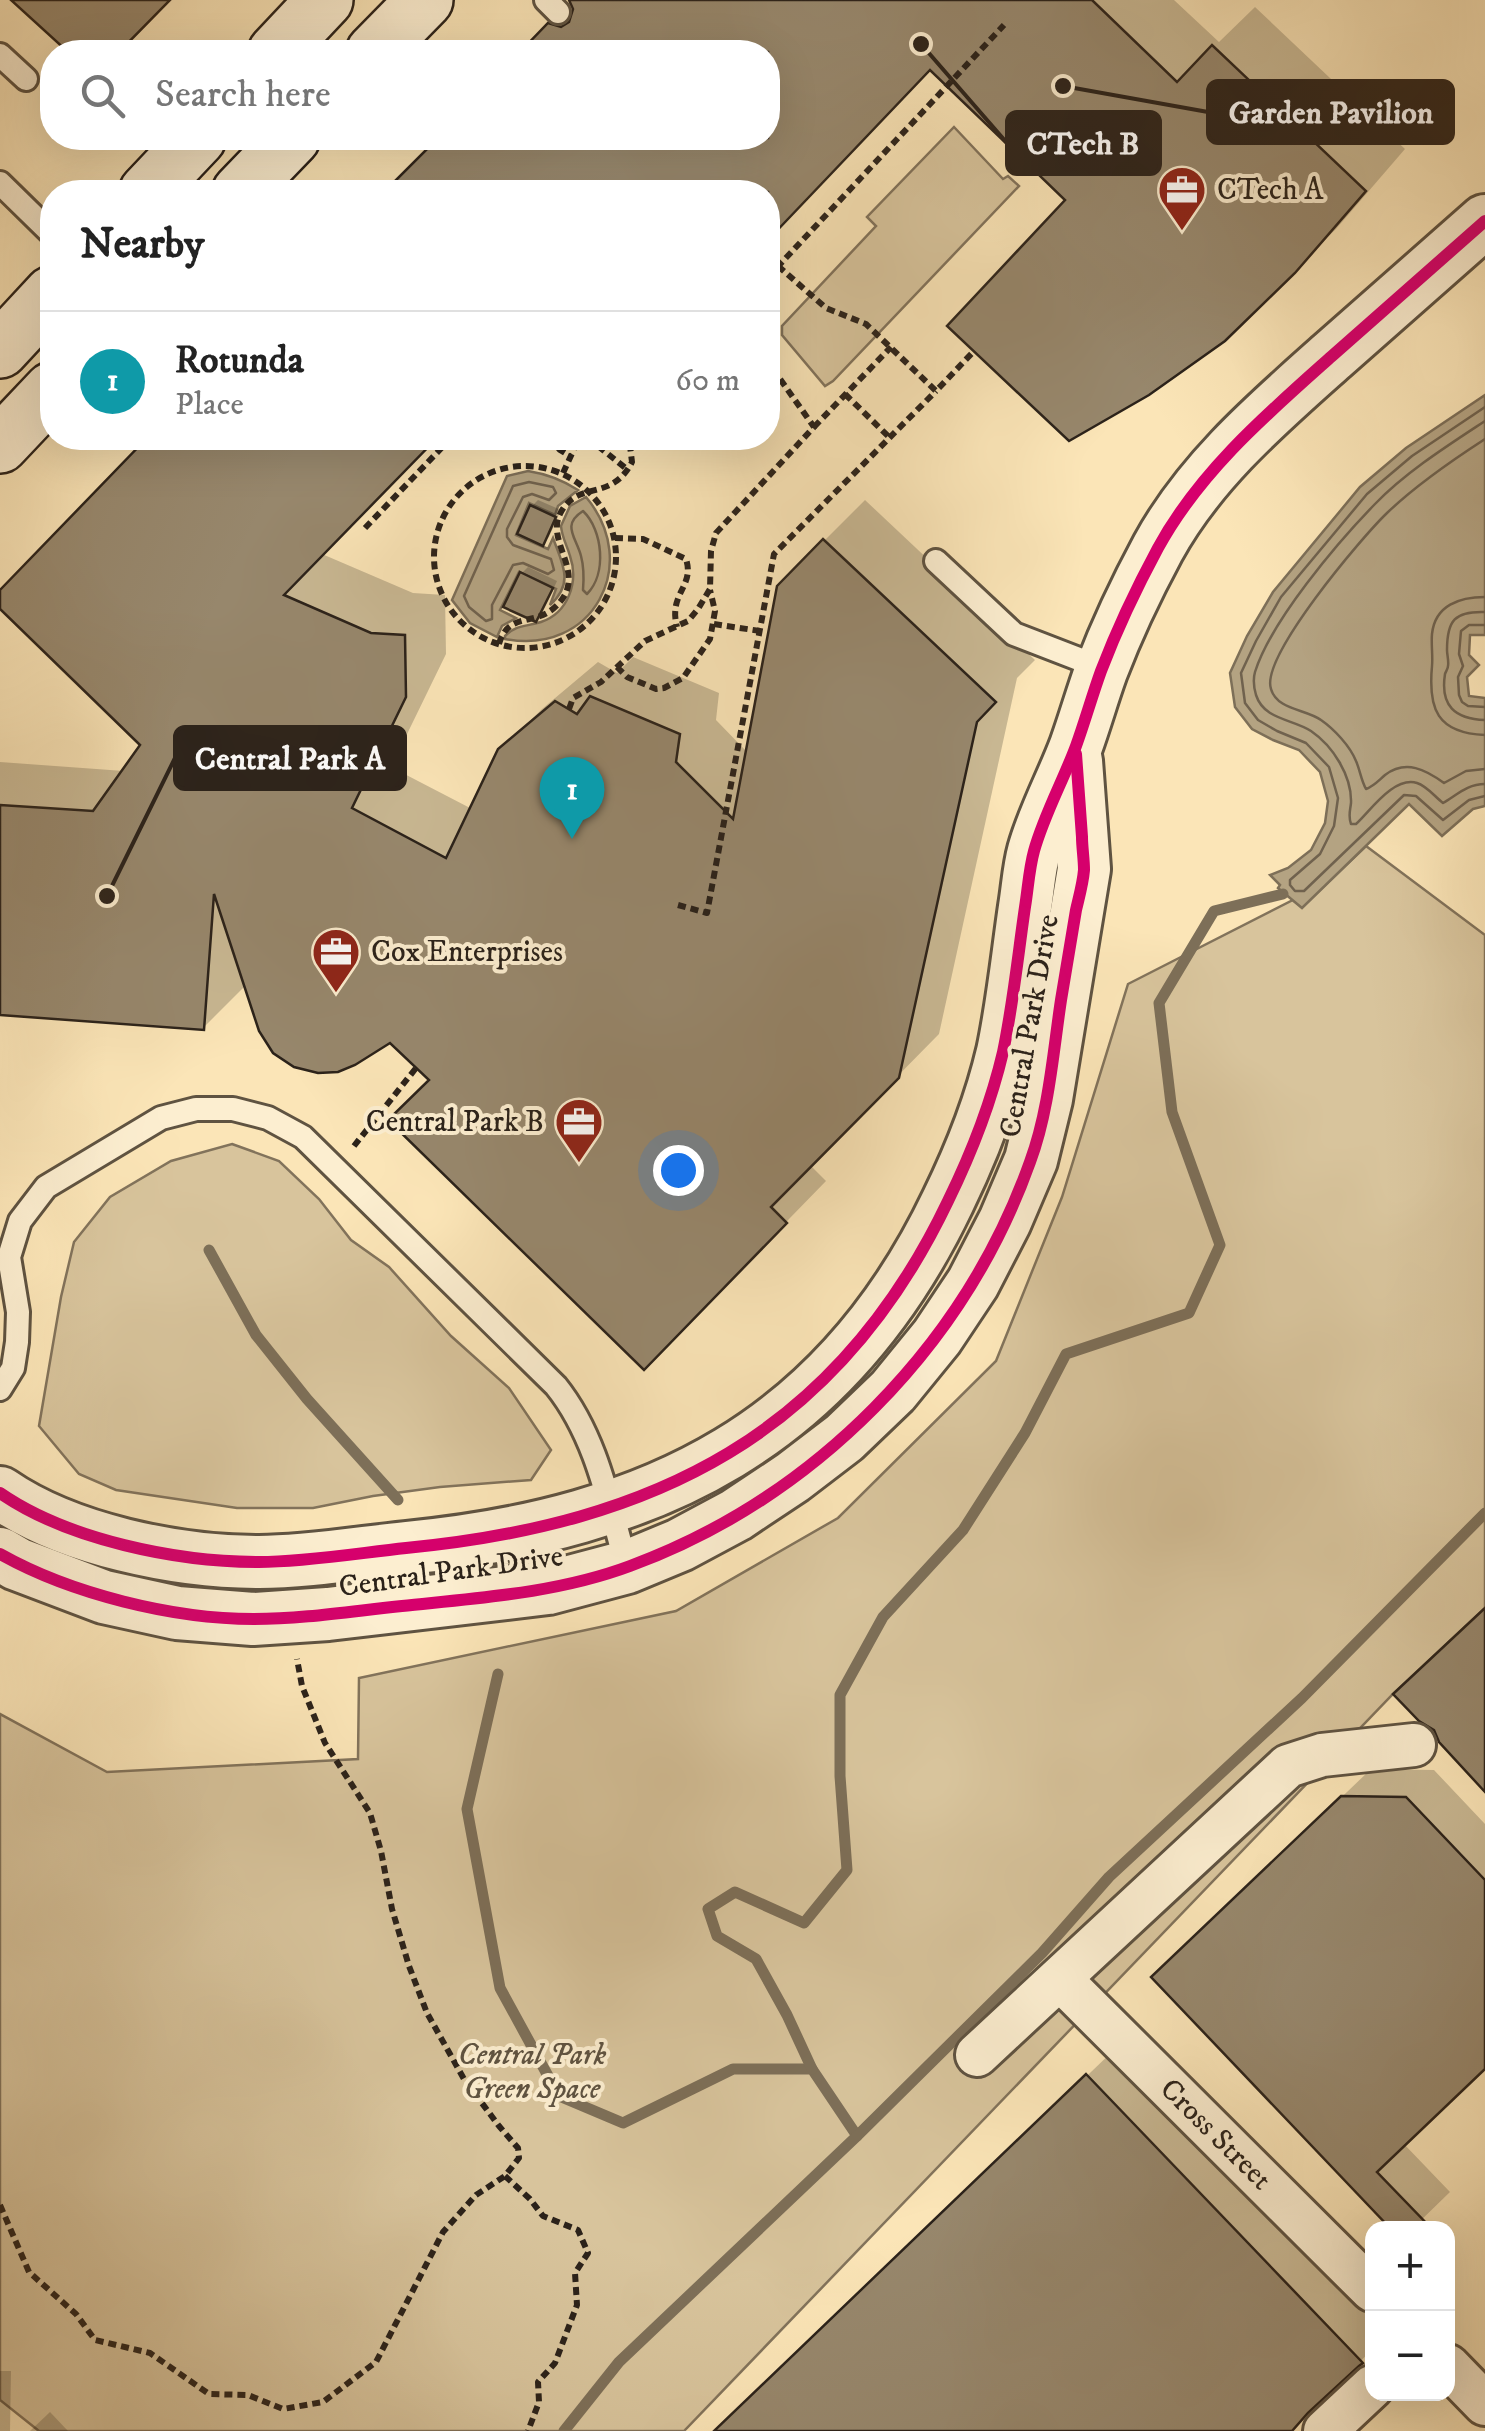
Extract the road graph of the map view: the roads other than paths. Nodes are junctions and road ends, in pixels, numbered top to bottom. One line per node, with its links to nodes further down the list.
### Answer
1 (325, 0): 3 (main road)
2 (425, 0): 4 (main road)
3 (287, 40)
4 (386, 40)
5 (0, 55): 6 (lane)
6 (26, 79)
7 (187, 150): 9 (main road)
8 (280, 150): 10 (main road)
9 (158, 180)
10 (252, 180)
11 (0, 183): 12 (lane)
12 (40, 222)
13 (1484, 222): 19 (street, Central Park Drive)
14 (40, 307): 15 (main road)
15 (0, 350)
16 (40, 403): 17 (main road)
17 (0, 445)
18 (936, 561): 19 (lane)
19 (1102, 668): 20 (street, Central Park Drive)
20 (1075, 748): 23 (street, Central Park Drive); 25 (street, Central Park Drive)
21 (0, 1389): 23 (lane)
22 (0, 1493): 23 (street, Central Park Drive)
23 (610, 1508): 25 (lane)
24 (0, 1554): 25 (street, Central Park Drive)
25 (627, 1567)
26 (1414, 1745): 27 (street)
27 (1060, 1979): 28 (street); 29 (street, Cross Street)
28 (977, 2055)
29 (1365, 2283)
30 (1455, 2373): 32 (street)
31 (1365, 2394): 33 (street)
32 (1485, 2404)
33 (1325, 2431)

